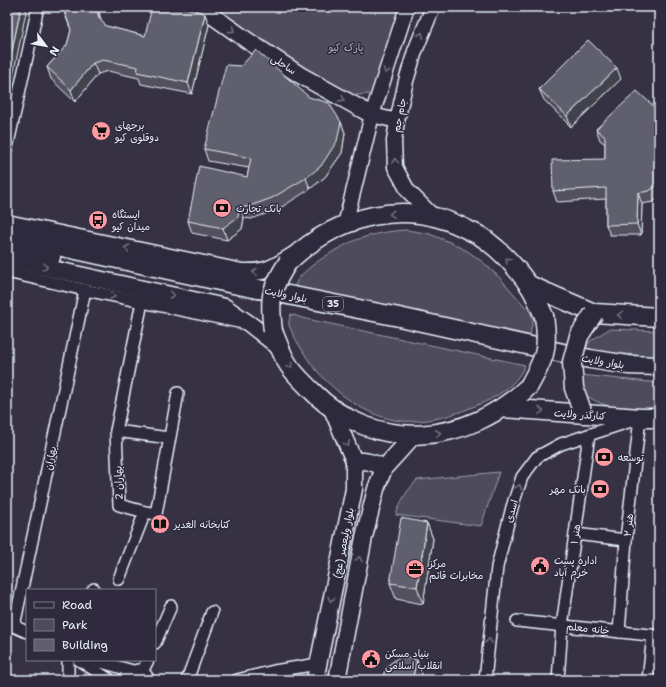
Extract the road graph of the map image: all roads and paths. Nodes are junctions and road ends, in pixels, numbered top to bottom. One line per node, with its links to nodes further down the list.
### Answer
1 (38, 7): 6 (street)
2 (200, 7): 5 (main road, ساحلی, one-way to 5)
3 (407, 7): 5 (street, one-way to 5)
4 (433, 7): 7 (street, جام جم, one-way to 4)
5 (372, 115): 7 (street); 11 (street)
6 (10, 116): 8 (street)
7 (397, 121): 9 (street, جام جم, one-way to 7)
8 (7, 148)
9 (432, 215): 11 (main road, one-way to 11); 17 (main road, one-way to 9)
10 (7, 223): 14 (main road, one-way to 10)
11 (344, 224): 14 (main road)
12 (7, 235): 24 (main road, بلوار ولایت / 35)
13 (7, 248): 25 (main road, بلوار ولایت / 35)
14 (302, 249): 23 (main road, bridge)
15 (7, 259): 22 (main road, one-way to 22)
16 (7, 272): 18 (street)
17 (529, 285): 20 (main road); 28 (main road, bridge)
18 (85, 290): 19 (street, one-way to 19); 45 (street, بهاران)
19 (142, 302): 22 (street); 32 (street, بهاران 2)
20 (594, 313): 21 (main road, one-way to 20); 29 (main road, bridge)
21 (659, 317)
22 (251, 325): 23 (main road)
23 (280, 348): 27 (main road, one-way to 27)
24 (659, 366)
25 (659, 378)
26 (178, 393): 35 (street)
27 (332, 408): 33 (main road); 36 (main road, بلوار ولیعصر (عج), one-way to 36)
28 (502, 408): 29 (main road, کنارگذر ولایت, one-way to 29); 33 (main road, one-way to 28)
29 (583, 414): 30 (main road, کنارگذر ولایت)
30 (640, 418): 31 (main road, کنارگذر ولایت); 34 (street, اسدی); 40 (street, هنر ۲)
31 (659, 418)
32 (116, 430): 35 (street); 38 (street, بهاران 2)
33 (414, 435): 37 (main road, بلوار ولیعصر (عج))
34 (589, 435): 39 (street, هنر ۱); 66 (street, اسدی, one-way to 34)
35 (169, 438): 38 (street)
36 (354, 462): 37 (main road); 55 (main road, بلوار ولیعصر (عج), one-way to 55)
37 (384, 468): 65 (main road, بلوار ولیعصر (عج), one-way to 37)
38 (145, 512): 41 (street)
39 (575, 534): 40 (street); 46 (street, هنر ۱)
40 (626, 540): 48 (street, هنر ۲)
41 (119, 579)
42 (171, 606): 50 (street)
43 (212, 612): 62 (street)
44 (517, 621): 46 (street, خانه معلم)
45 (11, 624): 47 (street)
46 (562, 626): 48 (street, خانه معلم); 67 (street, هنر ۱)
47 (26, 632)
48 (619, 632): 49 (street, خانه معلم)
49 (656, 636): 57 (street)
50 (156, 641)
51 (68, 661): 58 (street)
52 (81, 661): 59 (street)
53 (101, 661): 56 (street)
54 (148, 661): 56 (street)
55 (318, 664): 63 (street); 64 (main road, بلوار ولیعصر (عج))
56 (143, 674): 60 (street); 61 (street)
57 (652, 679)
58 (68, 680)
59 (110, 680)
60 (124, 680)
61 (156, 680)
62 (187, 680)
63 (237, 680)
64 (315, 680)
65 (337, 680)
66 (485, 680)
67 (558, 680)

